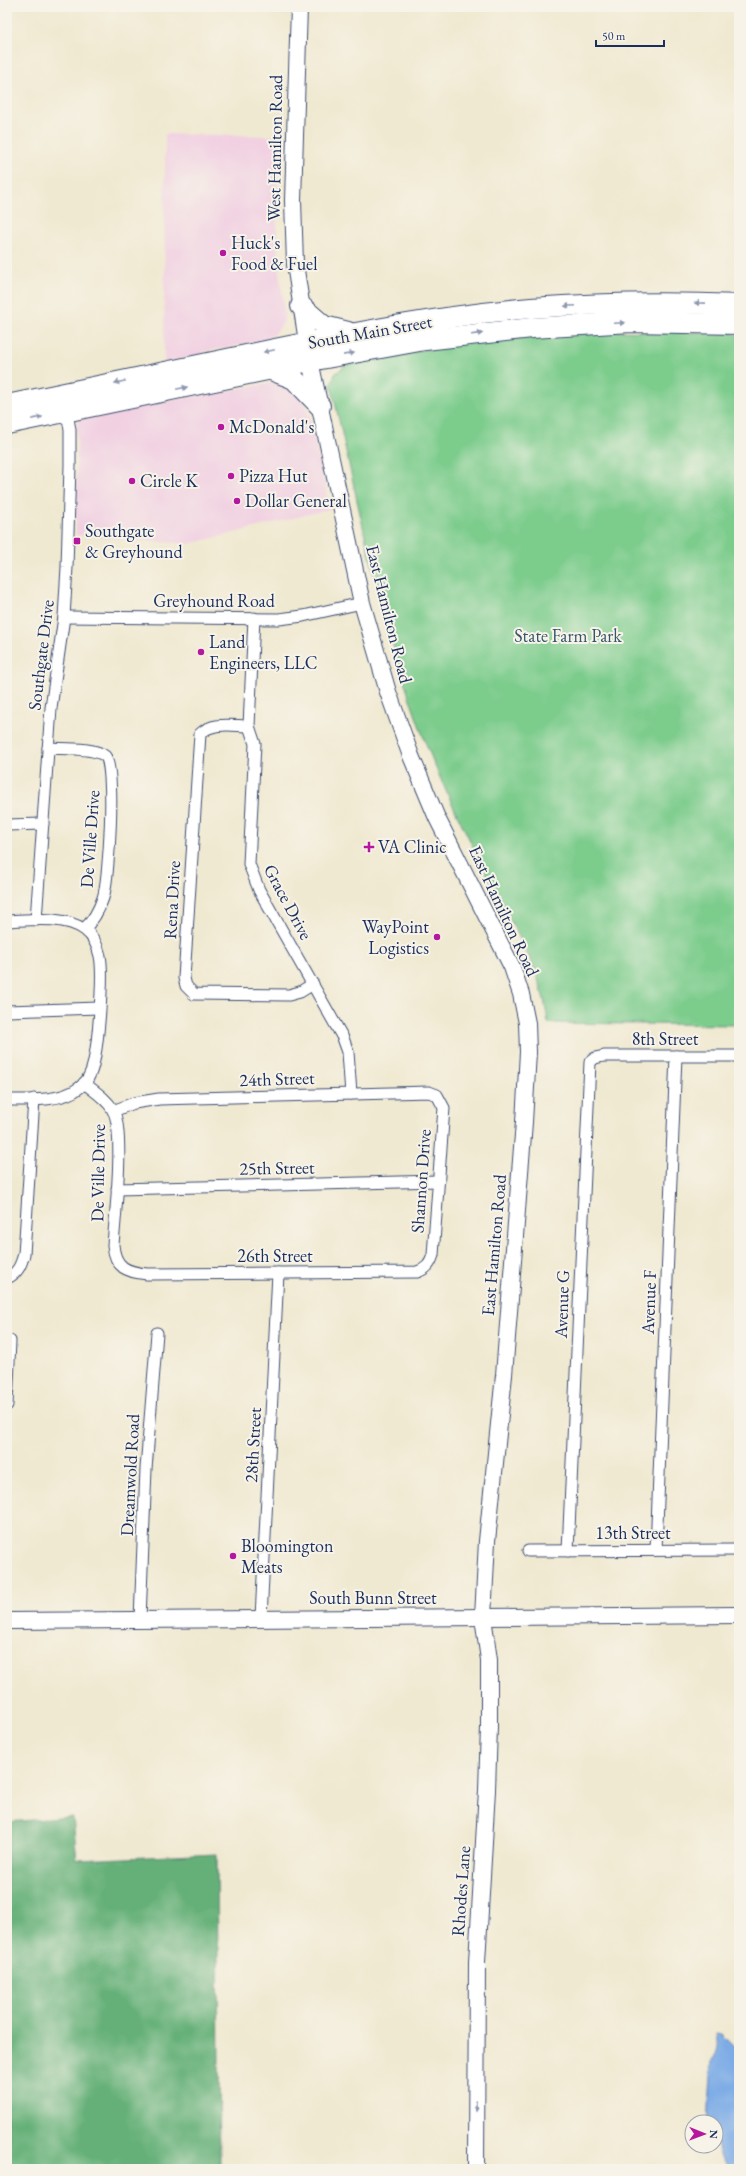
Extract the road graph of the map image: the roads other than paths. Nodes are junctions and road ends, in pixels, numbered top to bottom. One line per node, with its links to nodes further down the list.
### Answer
1 (299, 7): 3 (main road, West Hamilton Road)
2 (739, 305): 5 (highway, South Main Street, one-way to 5)
3 (301, 306): 5 (highway); 6 (main road, West Hamilton Road)
4 (739, 324): 6 (highway, South Main Street, one-way to 4)
5 (352, 334): 6 (highway, South Main Street)
6 (309, 352): 7 (highway, South Main Street); 8 (highway, South Main Street, one-way to 8); 10 (main road, East Hamilton Road)
7 (270, 370): 8 (highway, South Main Street, one-way to 7); 10 (highway)
8 (65, 402): 9 (highway, South Main Street); 11 (highway, South Main Street, one-way to 8); 13 (street, Southgate Drive)
9 (7, 405)
10 (320, 406): 12 (main road, East Hamilton Road)
11 (7, 424)
12 (362, 603): 14 (street, Greyhound Road); 48 (main road, East Hamilton Road)
13 (64, 618): 14 (street, Greyhound Road); 16 (street, Southgate Drive)
14 (254, 618): 15 (street, Grace Drive)
15 (249, 726): 22 (street, Grace Drive); 22 (street, Rena Drive)
16 (48, 748): 17 (street, Southgate Drive); 21 (street, De Ville Drive)
17 (44, 824): 18 (street); 19 (street, Southgate Drive)
18 (7, 825)
19 (36, 920): 20 (street); 21 (street)
20 (7, 921)
21 (84, 929): 23 (street)
22 (314, 984): 29 (street, Grace Drive)
23 (99, 1008): 24 (street); 28 (street)
24 (7, 1011)
25 (676, 1056): 26 (street, 8th Street); 27 (street, 8th Street); 43 (street, Avenue F)
26 (739, 1056)
27 (592, 1060): 46 (street, Avenue G)
28 (84, 1083): 30 (street); 33 (street, De Ville Drive)
29 (351, 1094): 31 (street, 24th Street); 33 (street, 24th Street)
30 (34, 1099): 32 (street); 39 (street)
31 (441, 1099): 34 (street, Shannon Drive)
32 (7, 1100)
33 (113, 1111): 35 (street, De Ville Drive)
34 (439, 1181): 35 (street, 25th Street); 36 (street, Shannon Drive)
35 (116, 1189): 37 (street, De Ville Drive)
36 (428, 1266): 38 (street, 26th Street)
37 (122, 1267): 38 (street, 26th Street)
38 (278, 1273): 49 (street, 28th Street)
39 (7, 1278)
40 (157, 1333): 50 (street, Dreamwold Road)
41 (10, 1341): 42 (street)
42 (7, 1405)
43 (656, 1550): 44 (street, 13th Street); 46 (street, 13th Street)
44 (739, 1550)
45 (528, 1551): 46 (street, 13th Street)
46 (568, 1551)
47 (739, 1615): 48 (main road, South Bunn Street)
48 (483, 1617): 49 (main road, South Bunn Street); 52 (main road, Rhodes Lane, one-way to 52)
49 (261, 1618): 50 (main road, South Bunn Street)
50 (140, 1619): 51 (main road, South Bunn Street)
51 (7, 1621)
52 (476, 2169)

